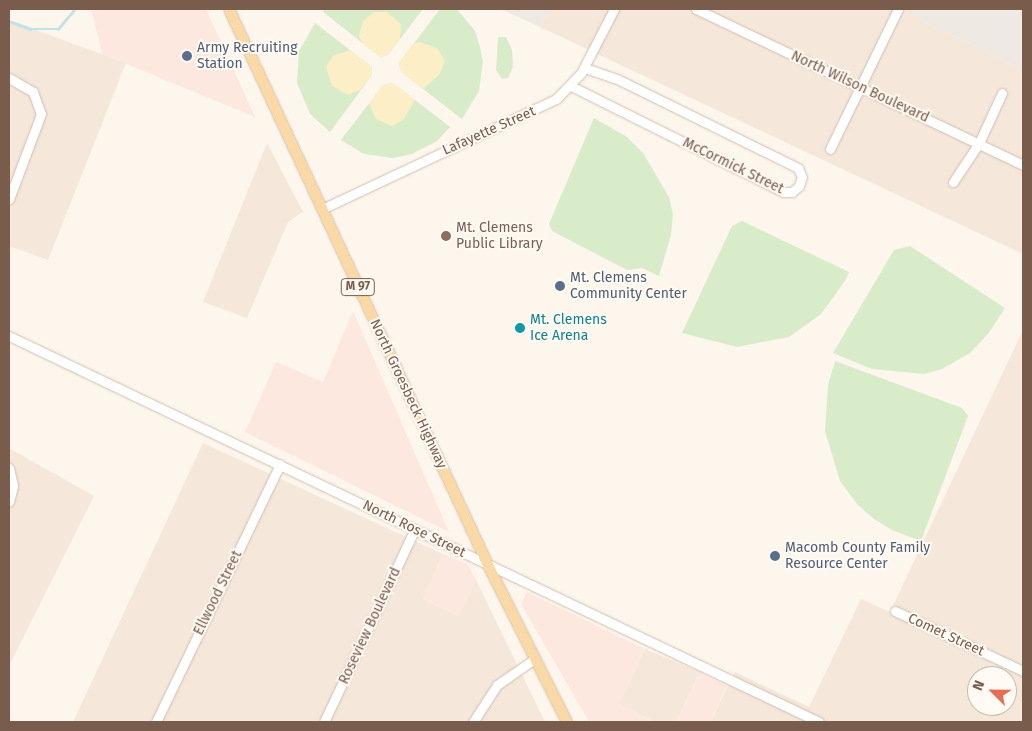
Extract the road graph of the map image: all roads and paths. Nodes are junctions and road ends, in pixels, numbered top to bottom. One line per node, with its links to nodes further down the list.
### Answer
1 (230, 9): 15 (main road, North Groesbeck Highway / M 97)
2 (614, 9): 5 (street, Lafayette Street)
3 (696, 9): 8 (street, North Wilson Boulevard)
4 (898, 9): 8 (street)
5 (584, 68): 7 (street, Lafayette Street); 7 (street, McCormick Street)
6 (9, 78): 14 (street)
7 (571, 86): 15 (street, Lafayette Street)
8 (860, 87): 10 (street, North Wilson Boulevard); 11 (street)
9 (1002, 92): 10 (street)
10 (979, 143): 12 (street, North Wilson Boulevard); 13 (street)
11 (830, 149)
12 (1023, 165)
13 (953, 182)
14 (9, 200)
15 (322, 209): 21 (main road, North Groesbeck Highway / M 97)
16 (9, 336): 17 (street, North Rose Street)
17 (280, 464): 20 (street, North Rose Street); 25 (street, Ellwood Street)
18 (9, 468): 19 (street)
19 (9, 502)
20 (415, 529): 21 (street, North Rose Street); 26 (street, Roseview Boulevard)
21 (488, 565): 23 (main road, North Groesbeck Highway / M 97); 29 (street, North Rose Street)
22 (895, 611): 24 (street, Comet Street)
23 (533, 660): 27 (street); 28 (main road, North Groesbeck Highway / M 97)
24 (1023, 671)
25 (156, 722)
26 (324, 722)
27 (473, 722)
28 (567, 722)
29 (819, 722)

